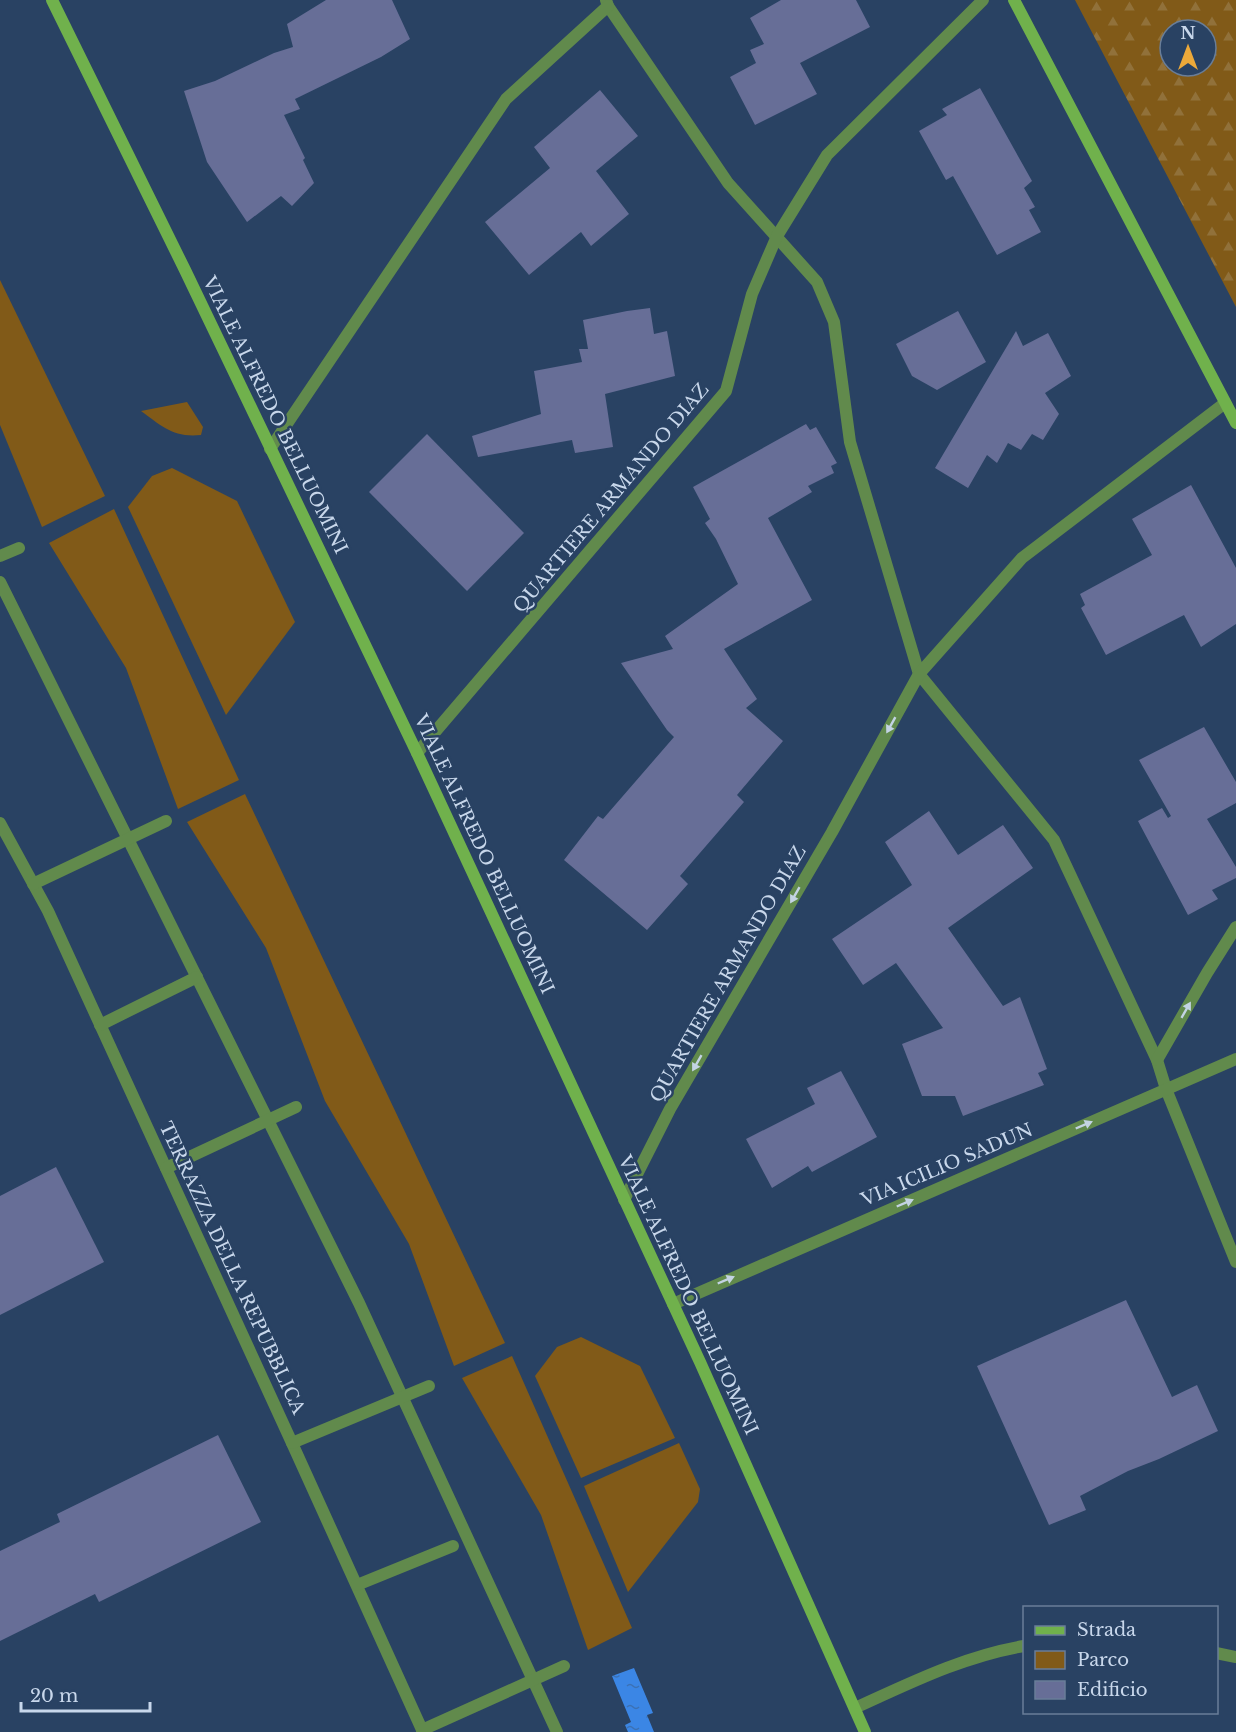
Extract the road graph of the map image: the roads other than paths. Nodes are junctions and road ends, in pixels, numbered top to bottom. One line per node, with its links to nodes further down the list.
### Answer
1 (52, 0): 8 (street, VIALE ALFREDO BELLUOMINI)
2 (983, 0): 5 (street, QUARTIERE ARMANDO DIAZ)
3 (1014, 0): 6 (street)
4 (607, 3): 5 (street); 8 (street)
5 (777, 236): 12 (street); 13 (street, QUARTIERE ARMANDO DIAZ)
6 (1225, 403): 7 (street); 12 (street, QUARTIERE ARMANDO DIAZ)
7 (1236, 423)
8 (270, 449): 13 (street, VIALE ALFREDO BELLUOMINI)
9 (19, 548): 10 (street)
10 (0, 556)
11 (0, 582): 16 (street)
12 (919, 674): 22 (street); 27 (street, QUARTIERE ARMANDO DIAZ, one-way to 27)
13 (417, 753): 27 (street, VIALE ALFREDO BELLUOMINI)
14 (166, 821): 16 (street)
15 (0, 823): 17 (street, TERRAZZA DELLA REPUBBLICA)
16 (128, 839): 17 (street); 19 (street)
17 (33, 884): 20 (street, TERRAZZA DELLA REPUBBLICA)
18 (1236, 927): 22 (street, one-way to 18)
19 (196, 977): 20 (street); 25 (street)
20 (100, 1025): 26 (street, TERRAZZA DELLA REPUBBLICA)
21 (1236, 1059): 23 (street, VIA ICILIO SADUN)
22 (1157, 1060): 23 (street)
23 (1167, 1089): 28 (street); 29 (street, VIA ICILIO SADUN, one-way to 23)
24 (296, 1107): 25 (street)
25 (268, 1120): 26 (street); 31 (street)
26 (166, 1168): 32 (street, TERRAZZA DELLA REPUBBLICA)
27 (624, 1200): 29 (street, VIALE ALFREDO BELLUOMINI)
28 (1236, 1262)
29 (673, 1304): 40 (street, VIALE ALFREDO BELLUOMINI)
30 (429, 1386): 31 (street)
31 (402, 1396): 32 (street); 33 (street)
32 (292, 1443): 34 (street, TERRAZZA DELLA REPUBBLICA)
33 (460, 1543): 34 (street); 39 (street)
34 (357, 1585): 41 (street, TERRAZZA DELLA REPUBBLICA)
35 (1023, 1646): 40 (street)
36 (1218, 1653): 37 (street)
37 (1236, 1657)
38 (564, 1666): 39 (street)
39 (533, 1680): 41 (street); 42 (street)
40 (855, 1708): 43 (street, VIALE ALFREDO BELLUOMINI)
41 (422, 1731)
42 (557, 1732)
43 (865, 1732)

